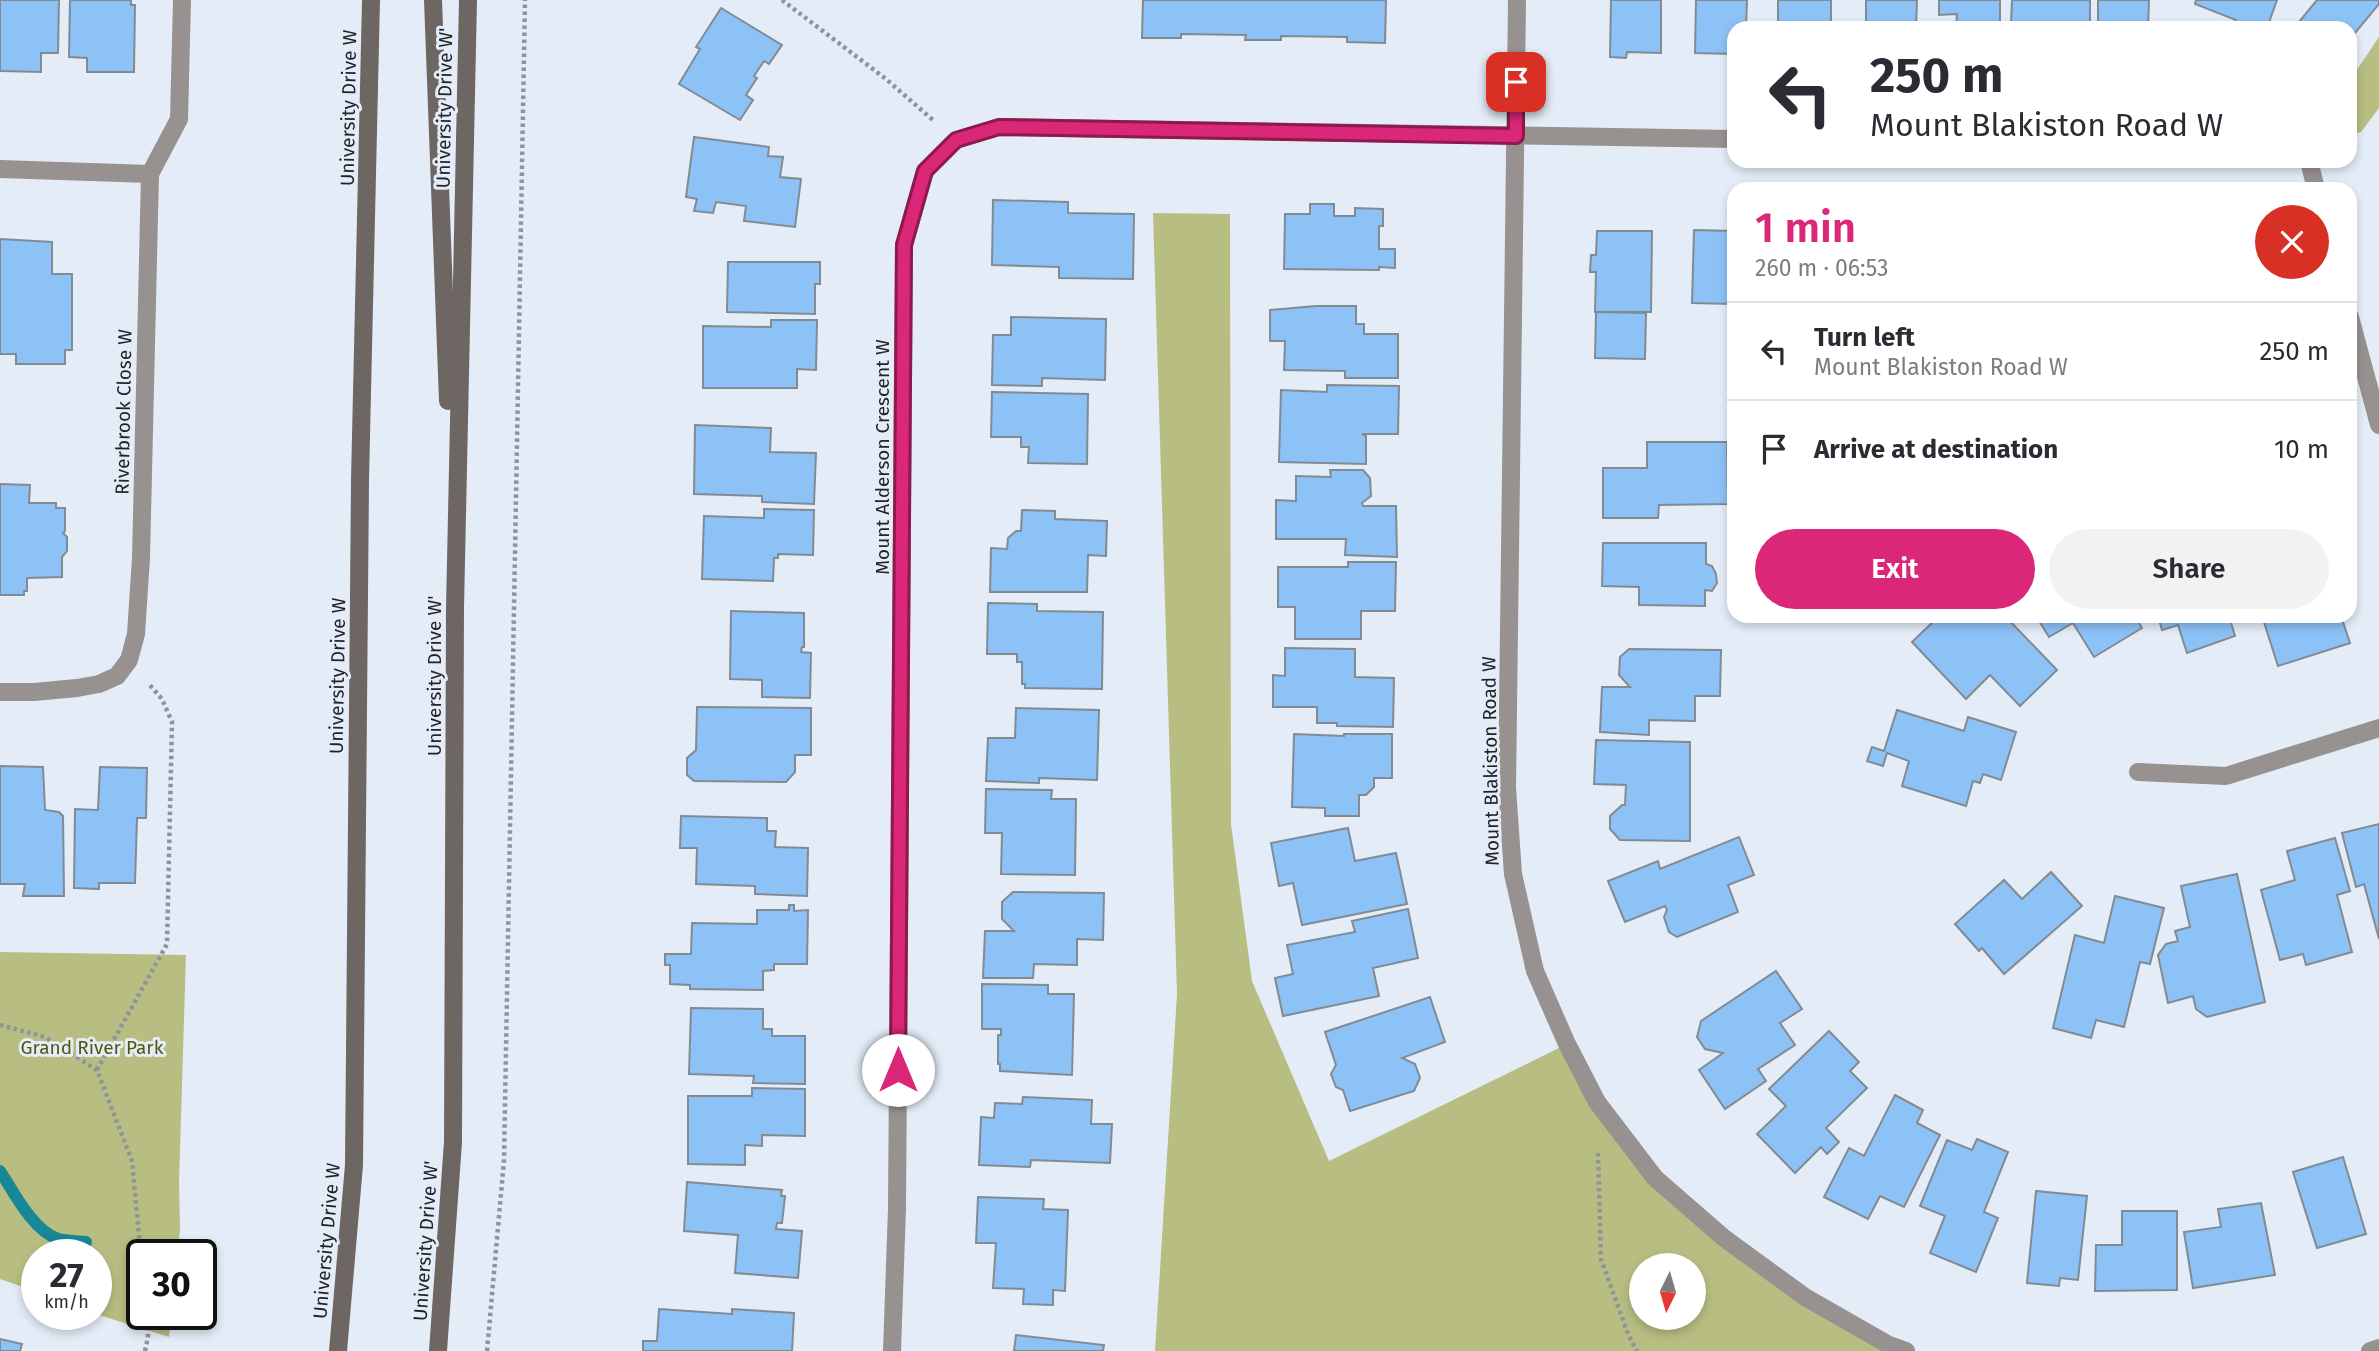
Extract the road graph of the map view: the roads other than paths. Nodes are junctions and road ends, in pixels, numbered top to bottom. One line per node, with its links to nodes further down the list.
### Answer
1 (182, 0): 9 (street)
2 (371, 0): 17 (main road, University Drive W)
3 (433, 0): 12 (main road)
4 (468, 0): 12 (main road, University Drive W')
5 (1517, 0): 6 (street, Mount Blakiston Road W)
6 (1516, 136): 7 (street, Mount Alderson Crescent W); 19 (street, Mount Alderson Crescent W); 20 (street, Mount Blakiston Road W)
7 (1727, 139)
8 (0, 169): 9 (street)
9 (150, 174): 13 (street, Riverbrook Close W)
10 (2357, 343): 11 (street)
11 (2379, 425)
12 (455, 608): 18 (main road, University Drive W')
13 (0, 692)
14 (2379, 728): 15 (street)
15 (2138, 772)
16 (2379, 1348): 21 (street)
17 (338, 1351)
18 (439, 1351)
19 (892, 1351)
20 (1906, 1351)
21 (2370, 1351)

